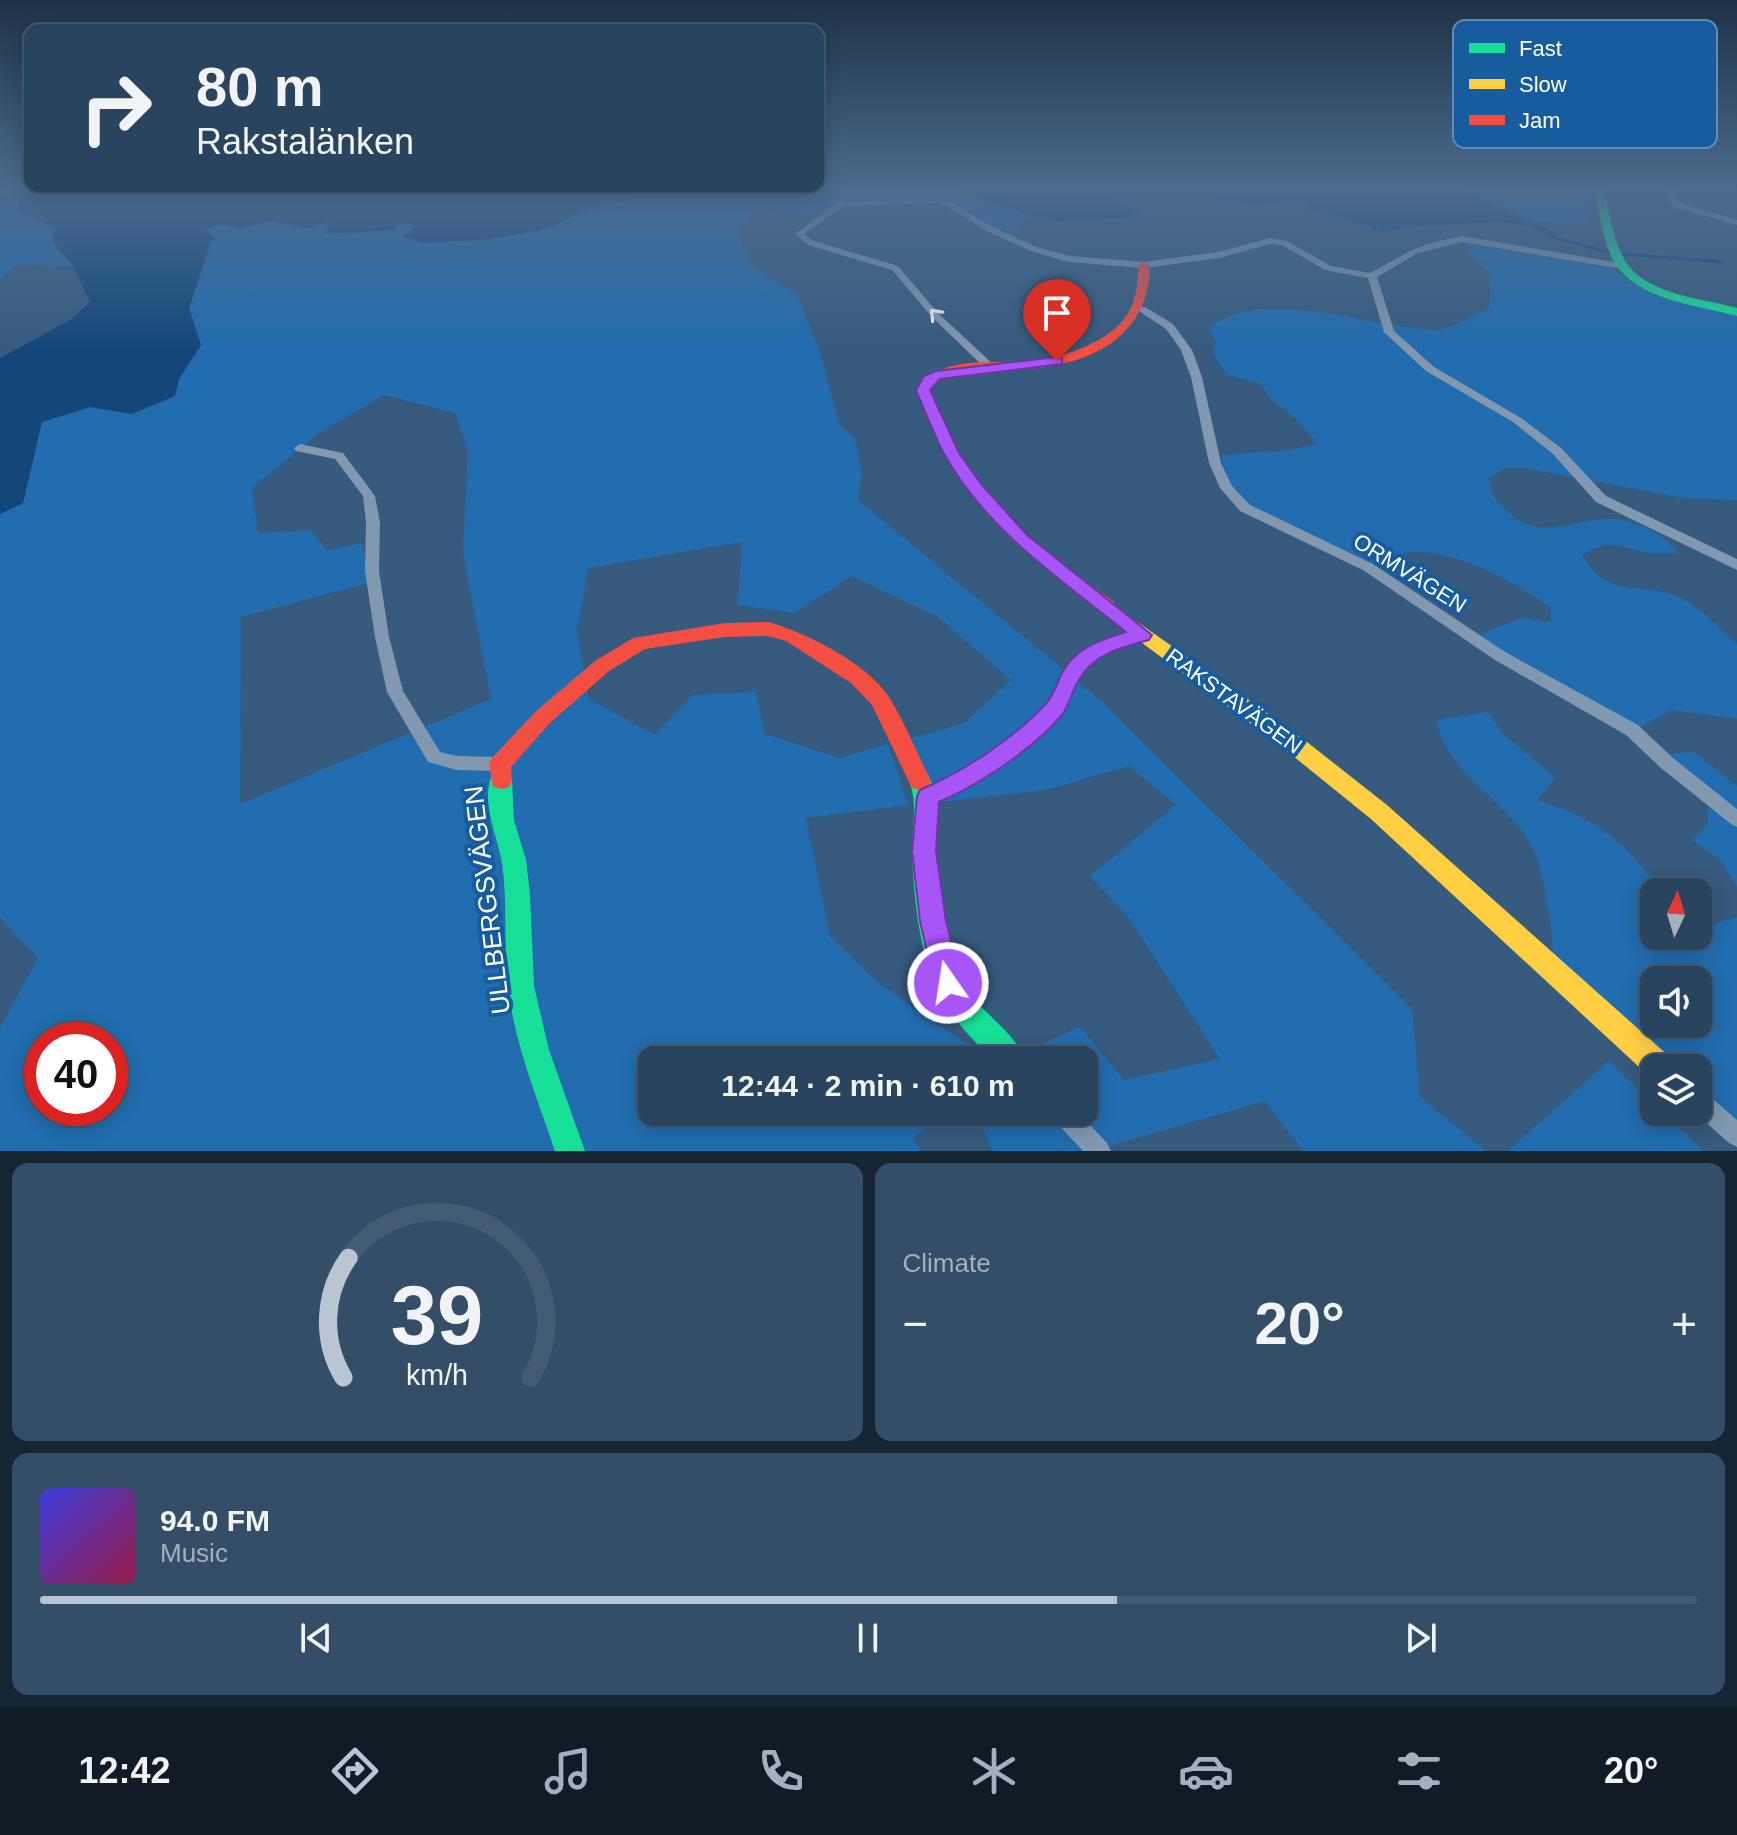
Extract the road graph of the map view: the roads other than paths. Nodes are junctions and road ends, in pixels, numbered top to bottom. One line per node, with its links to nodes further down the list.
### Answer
1 (810, 243): 13 (street, one-way to 1)
2 (1020, 243): 9 (street, one-way to 9)
3 (1264, 243): 9 (street)
4 (1282, 243): 10 (street)
5 (1438, 243): 10 (street)
6 (1498, 243): 8 (street)
7 (1614, 243): 8 (street)
8 (1619, 255): 12 (street)
9 (1144, 265): 11 (street)
10 (1372, 276): 15 (street)
11 (1142, 309): 13 (street, RAKSTAVÄGEN); 19 (street, ORMVÄGEN)
12 (1737, 312)
13 (991, 368): 16 (street, RAKSTAVÄGEN)
14 (300, 448): 17 (street)
15 (1737, 565)
16 (1142, 635): 18 (street); 21 (street, RAKSTAVÄGEN)
17 (500, 764): 18 (street, ULLBERGSVÄGEN); 25 (street, ULLBERGSVÄGEN)
18 (928, 796): 20 (street)
19 (1737, 819)
20 (999, 1046)
21 (1646, 1054)
22 (1712, 1113): 24 (street)
23 (1075, 1126): 26 (street)
24 (1737, 1135)
25 (570, 1151)
26 (1099, 1151)

